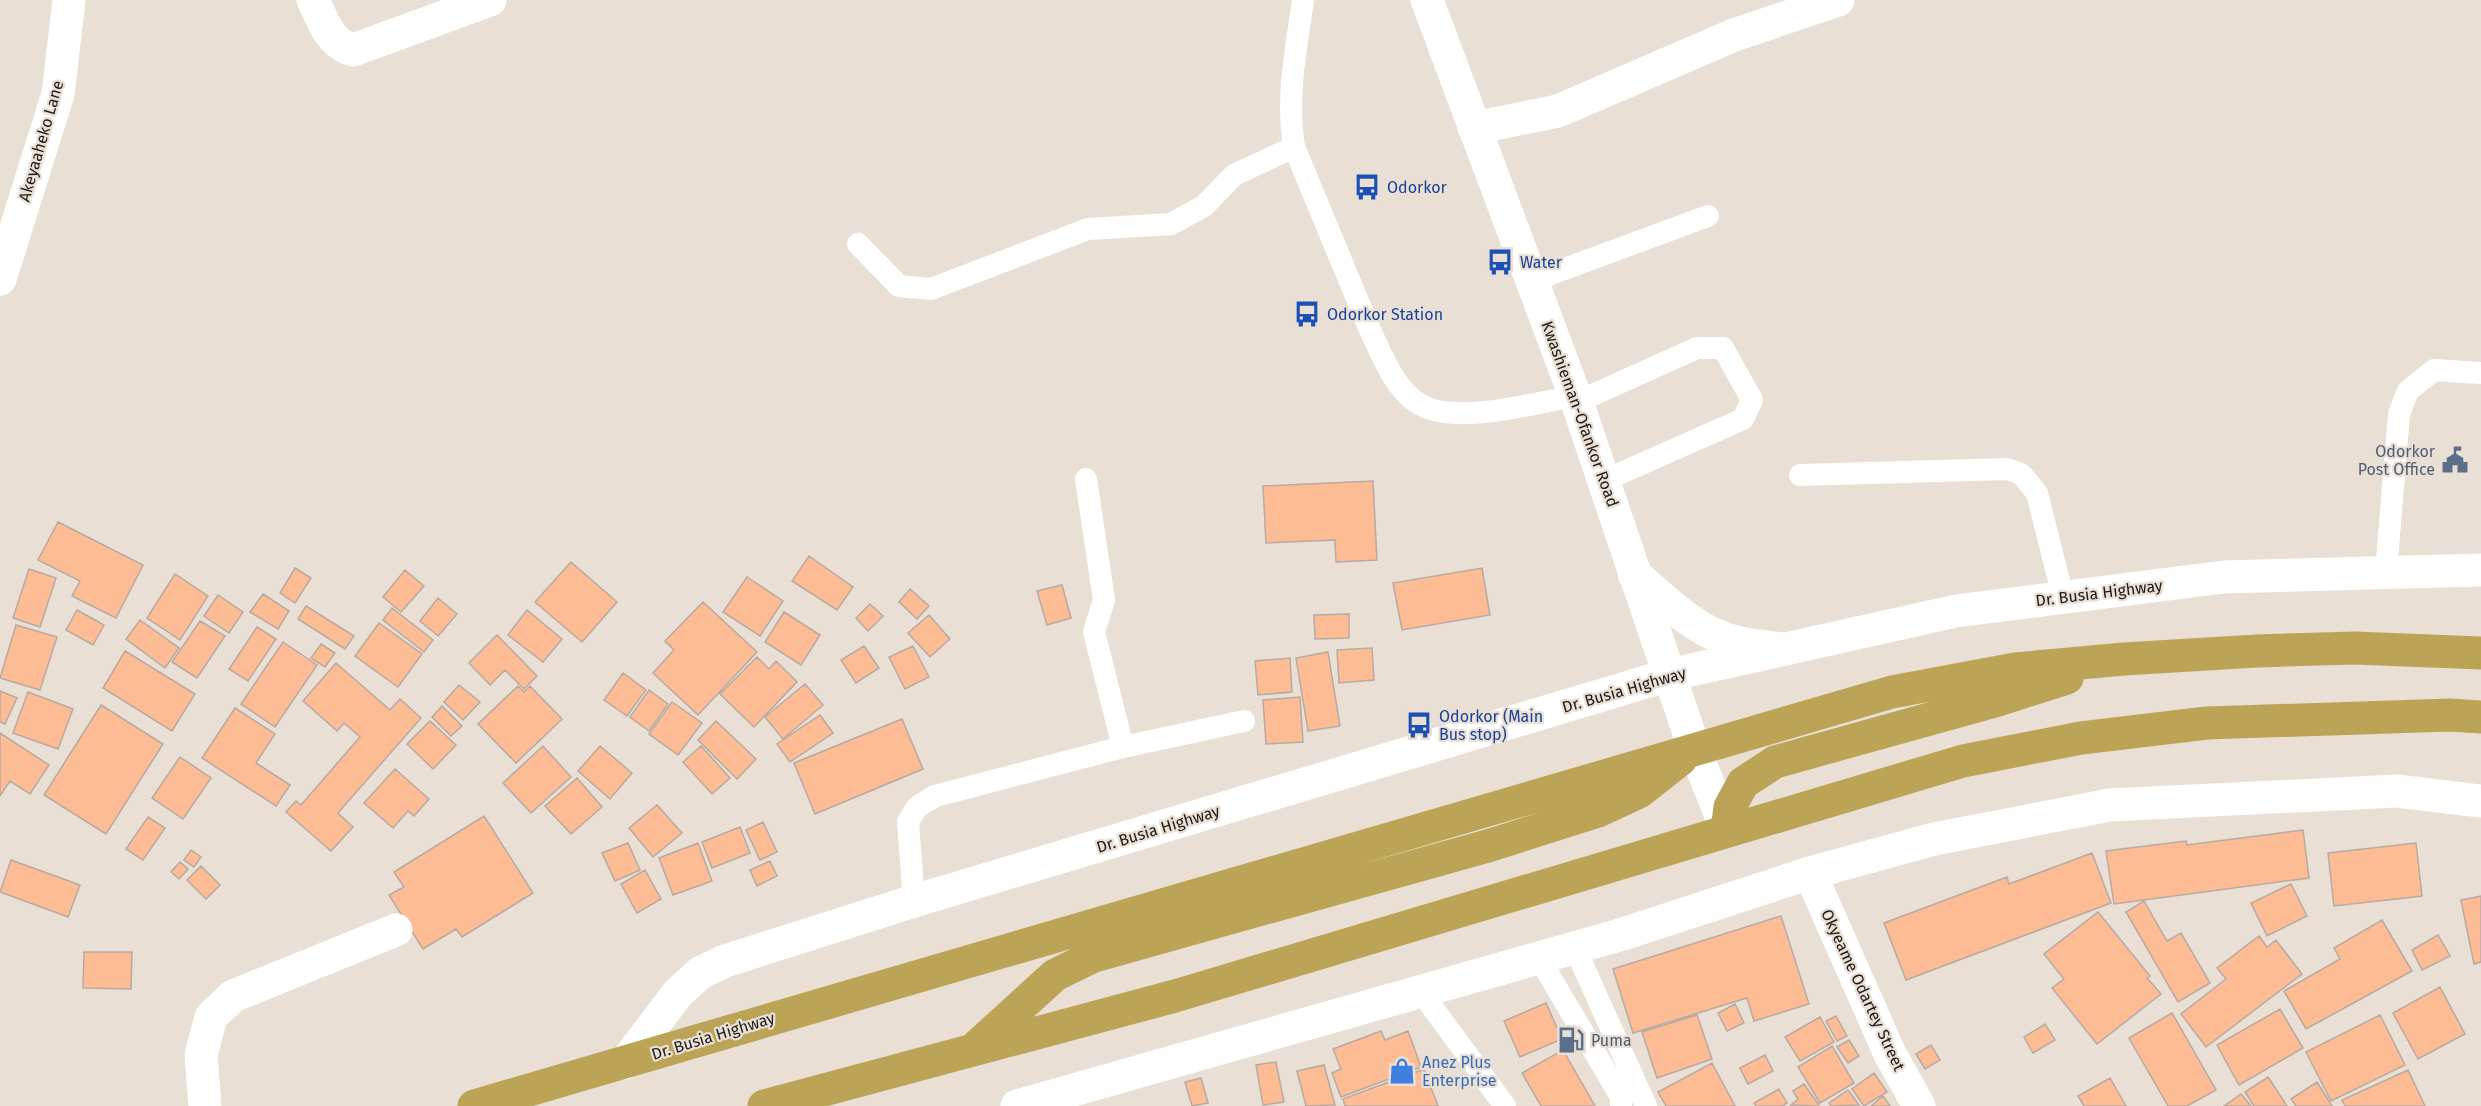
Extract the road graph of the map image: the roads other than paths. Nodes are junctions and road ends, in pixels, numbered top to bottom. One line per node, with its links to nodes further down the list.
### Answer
1 (69, 0): 11 (street, Akeyaaheko Lane)
2 (313, 0): 3 (street)
3 (490, 0)
4 (1303, 0): 8 (lane)
5 (1427, 0): 7 (street, Kwashieman-Ofankor Road)
6 (1838, 0): 7 (street)
7 (1474, 128): 12 (street, Kwashieman-Ofankor Road)
8 (1294, 147): 10 (lane); 14 (lane)
9 (1708, 216): 12 (lane)
10 (858, 244)
11 (0, 279)
12 (1532, 281): 14 (street, Kwashieman-Ofankor Road)
13 (2481, 373): 19 (lane)
14 (1576, 399): 17 (street, Kwashieman-Ofankor Road); 17 (lane)
15 (1800, 475): 21 (lane)
16 (1086, 479): 28 (lane)
17 (1603, 481): 20 (street, Kwashieman-Ofankor Road)
18 (2481, 570): 19 (street, Dr. Busia Highway)
19 (2386, 572): 21 (street, Dr. Busia Highway)
20 (1634, 574): 22 (street); 25 (street, Kwashieman-Ofankor Road)
21 (2063, 597): 22 (street, Dr. Busia Highway)
22 (1786, 649): 25 (street, Dr. Busia Highway)
23 (2481, 653): 24 (highway, Dr. Busia Highway)
24 (2124, 659): 29 (highway, Dr. Busia Highway); 31 (highway)
25 (1669, 675): 29 (street, Kwashieman-Ofankor Road); 33 (street, Dr. Busia Highway)
26 (2481, 717): 31 (highway)
27 (1244, 721): 28 (lane)
28 (1124, 747): 33 (lane)
29 (1694, 748): 31 (street, Kwashieman-Ofankor Road); 38 (highway); 39 (highway, Dr. Busia Highway)
30 (2481, 801): 32 (street)
31 (1726, 831): 38 (highway)
32 (1810, 873): 35 (street); 47 (street, Okyeame Odartey Street)
33 (914, 902): 39 (street, Dr. Busia Highway)
34 (396, 930): 40 (street)
35 (1575, 948): 36 (street); 46 (lane)
36 (1539, 958): 37 (street); 45 (lane)
37 (1421, 992): 43 (street); 44 (lane)
38 (971, 1052): 42 (highway)
39 (625, 1063): 41 (highway, Dr. Busia Highway)
40 (205, 1106)
41 (474, 1106)
42 (764, 1106)
43 (1017, 1106)
44 (1505, 1106)
45 (1622, 1106)
46 (1646, 1106)
47 (1919, 1106)

